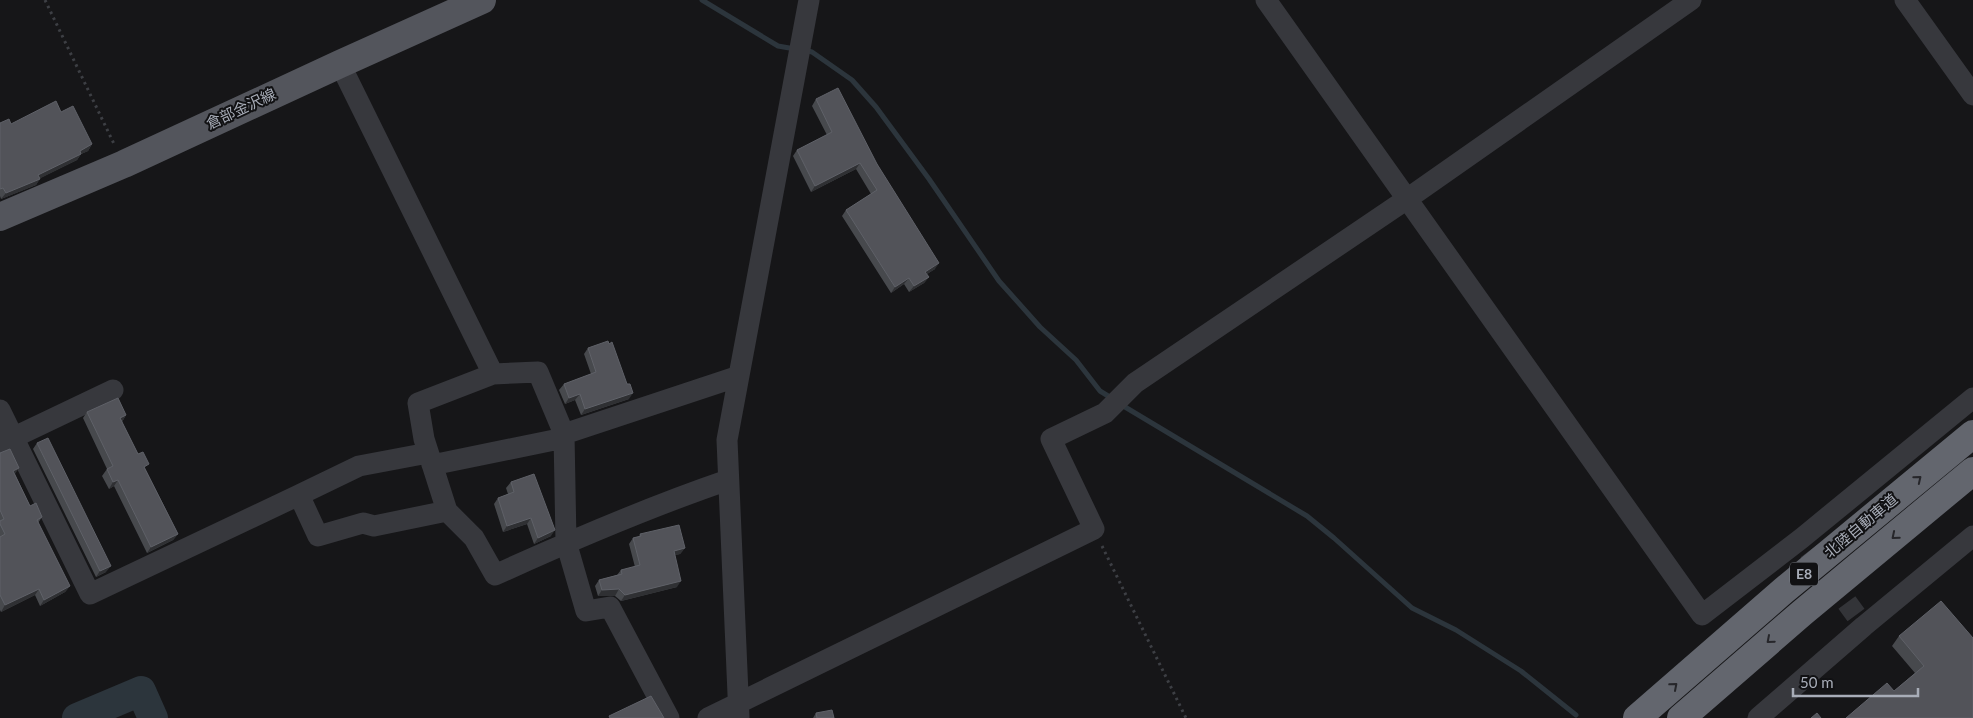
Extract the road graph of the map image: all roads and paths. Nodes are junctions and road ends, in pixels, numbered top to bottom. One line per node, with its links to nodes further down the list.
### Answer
1 (45, 0): 9 (path)
2 (482, 0): 7 (main road, 倉部金沢線)
3 (809, 0): 13 (street)
4 (1266, 0): 10 (street)
5 (1691, 0): 10 (street)
6 (1905, 0): 8 (street)
7 (340, 64): 9 (main road, 倉部金沢線); 12 (street)
8 (1969, 83)
9 (124, 164): 11 (main road, 倉部金沢線)
10 (1407, 199): 15 (street); 25 (street)
11 (0, 216)
12 (493, 374): 18 (street); 20 (street)
13 (739, 376): 18 (street); 22 (street)
14 (113, 390): 19 (street)
15 (1973, 398)
16 (0, 410): 19 (street)
17 (1973, 434): 32 (highway, 北陸自動車道 / E8, one-way to 17)
18 (564, 436): 20 (street); 27 (street)
19 (7, 441): 23 (street)
20 (430, 459): 23 (street); 24 (street)
21 (1973, 471): 33 (highway, 北陸自動車道 / E8, one-way to 33)
22 (728, 480): 27 (street); 28 (street)
23 (299, 495): 24 (street)
24 (447, 511): 27 (street)
25 (1094, 529): 28 (street); 31 (path)
26 (1973, 536): 34 (street)
27 (566, 542): 29 (street)
28 (739, 711): 30 (street)
29 (669, 718)
30 (708, 718)
31 (1186, 718)
32 (1637, 718)
33 (1681, 718)
34 (1758, 718)

